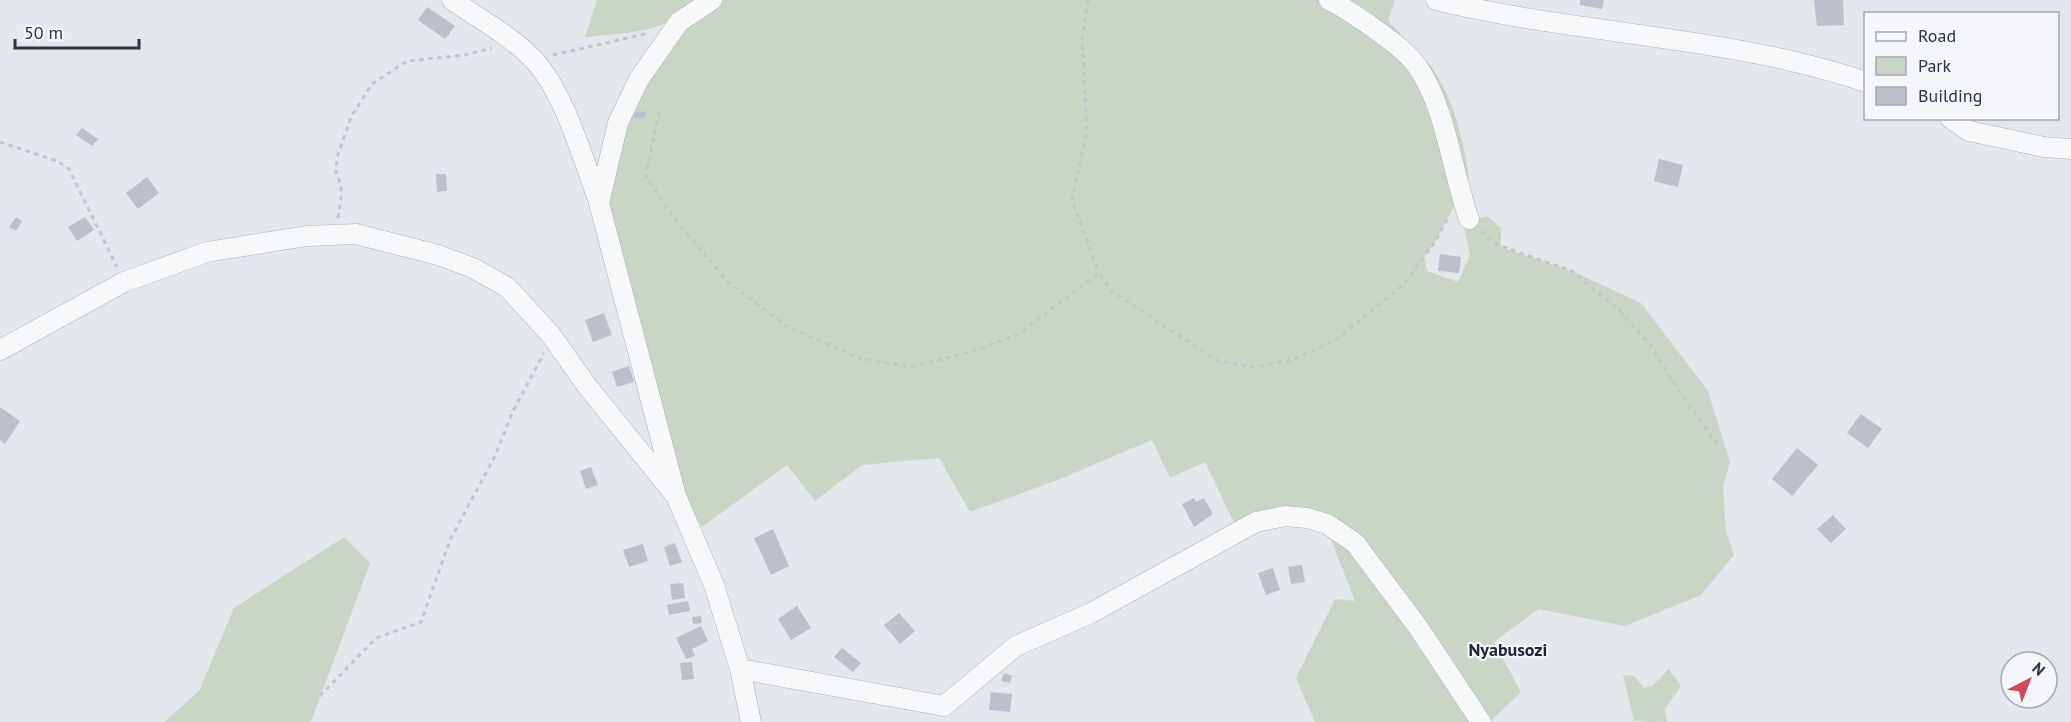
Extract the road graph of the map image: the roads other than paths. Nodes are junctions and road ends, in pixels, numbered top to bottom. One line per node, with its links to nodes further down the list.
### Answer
1 (452, 0): 8 (street)
2 (712, 0): 8 (street)
3 (1329, 0): 9 (street)
4 (1436, 0): 5 (street)
5 (1864, 81)
6 (1953, 120): 7 (street)
7 (2071, 149)
8 (599, 203): 11 (street)
9 (1469, 219)
10 (0, 350): 11 (street)
11 (676, 496): 12 (street)
12 (740, 669): 13 (street); 14 (street)
13 (752, 722)
14 (1481, 722)

